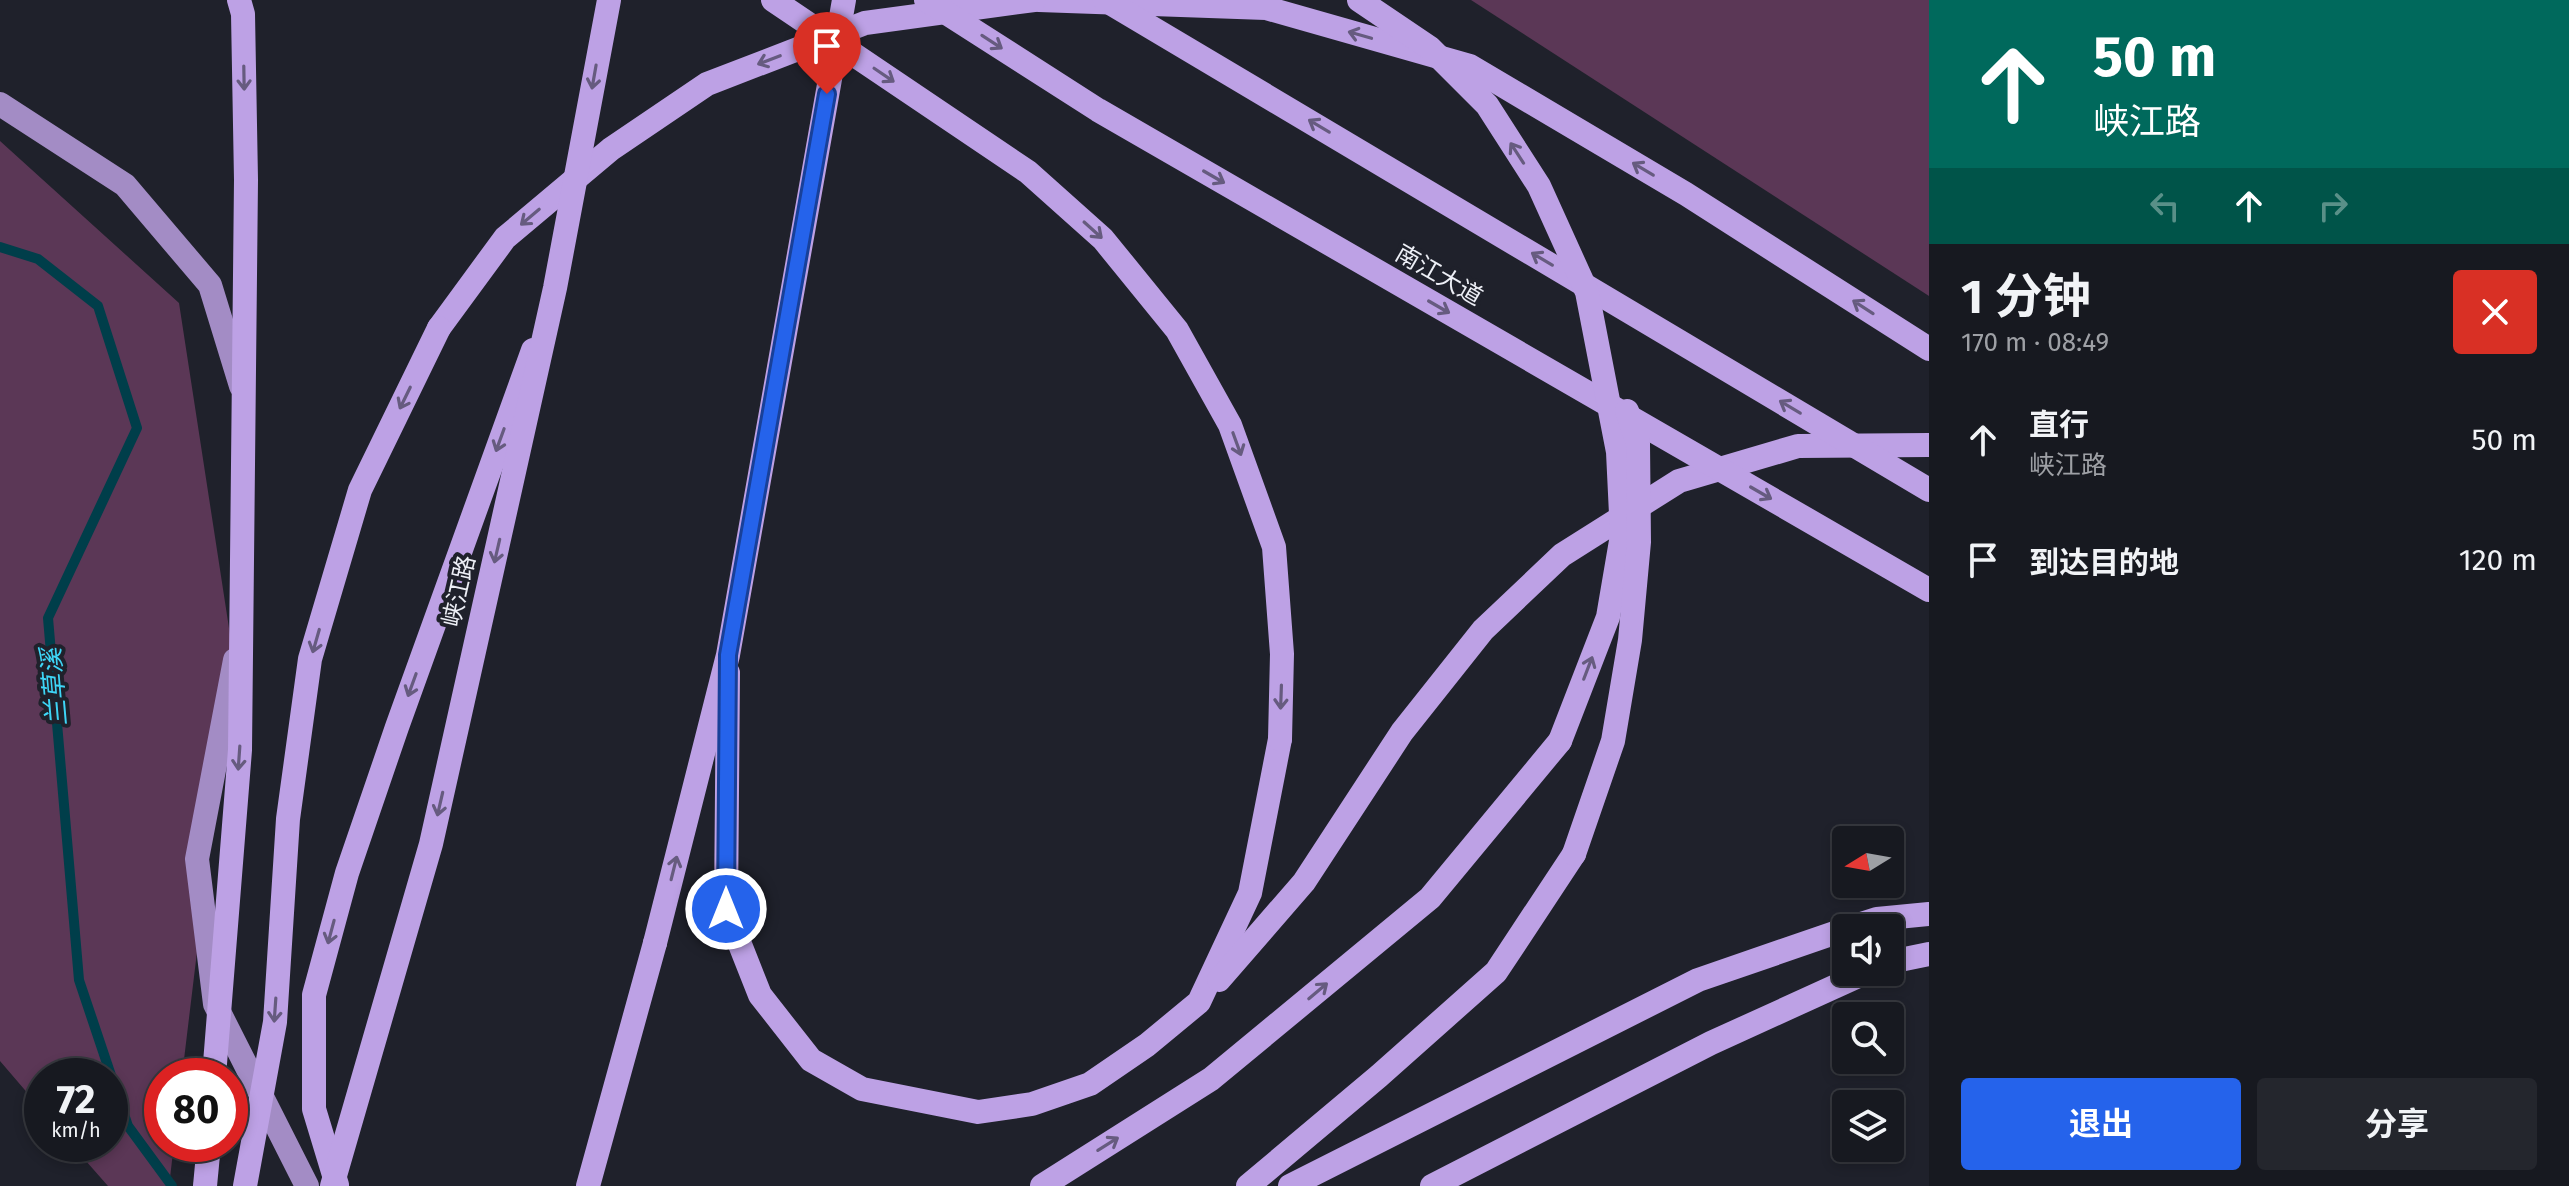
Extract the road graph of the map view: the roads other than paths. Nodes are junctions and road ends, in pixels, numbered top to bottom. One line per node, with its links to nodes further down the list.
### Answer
1 (239, 0): 24 (highway, one-way to 24, bridge)
2 (609, 0): 10 (highway, 峡江路, one-way to 10, bridge)
3 (773, 0): 23 (highway, one-way to 23, bridge)
4 (844, 0): 16 (highway, bridge)
5 (926, 0): 15 (highway, 南江大道, one-way to 15, bridge)
6 (1037, 0): 12 (highway, one-way to 6); 27 (highway, one-way to 27, bridge)
7 (1105, 0): 14 (highway, one-way to 7, bridge)
8 (1359, 0): 11 (highway, one-way to 8, bridge)
9 (0, 104): 28 (main road)
10 (555, 288): 29 (highway, 峡江路, one-way to 29, bridge); 29 (highway, one-way to 29, bridge)
11 (1587, 292): 31 (highway, one-way to 11, bridge); 32 (highway, bridge)
12 (1929, 349)
13 (1929, 445): 23 (highway, bridge)
14 (1929, 490)
15 (1929, 590)
16 (728, 655): 23 (highway, bridge); 30 (highway, one-way to 16, bridge)
17 (1929, 914): 18 (highway)
18 (1904, 916)
19 (1832, 934): 33 (highway)
20 (1929, 954): 21 (highway)
21 (1904, 959)
22 (1836, 986): 34 (highway)
23 (1199, 1002)
24 (215, 1058)
25 (207, 1162): 26 (highway)
26 (205, 1186)
27 (245, 1186)
28 (307, 1186)
29 (335, 1186)
30 (588, 1186)
31 (1042, 1186)
32 (1248, 1186)
33 (1290, 1186)
34 (1432, 1186)

